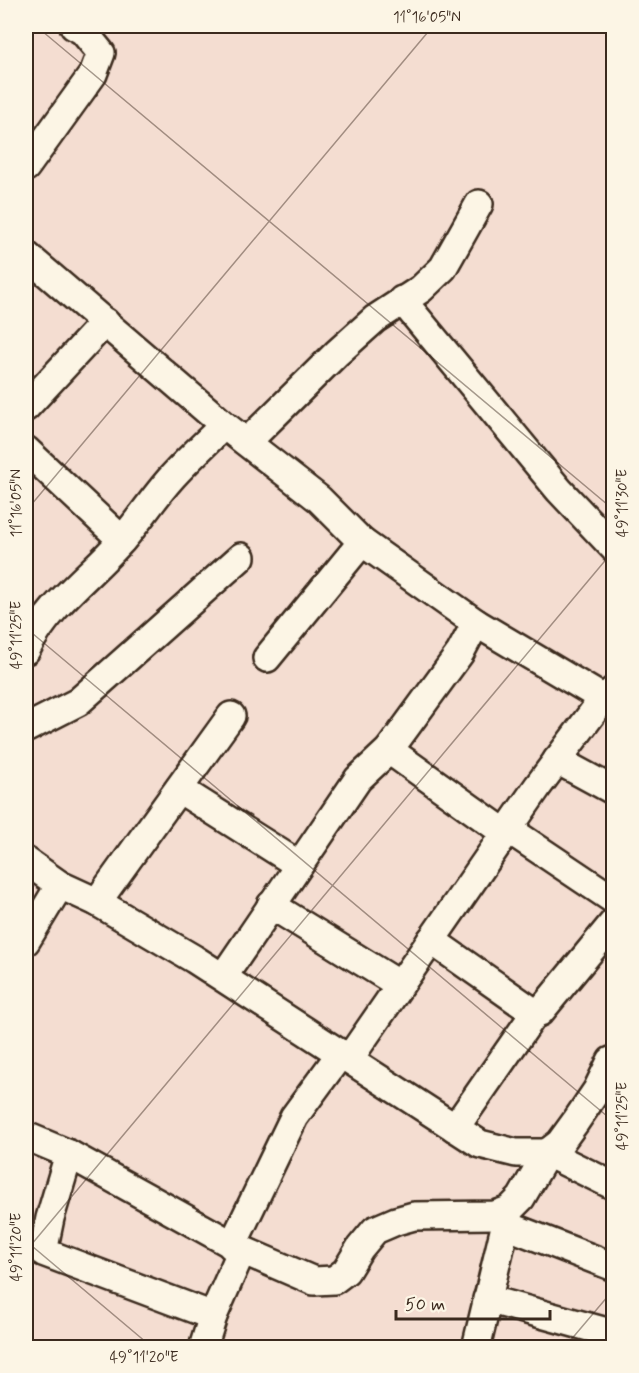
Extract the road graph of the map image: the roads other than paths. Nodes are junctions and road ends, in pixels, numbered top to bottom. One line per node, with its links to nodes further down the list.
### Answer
1 (74, 26): 2 (street)
2 (26, 167)
3 (479, 204): 5 (street)
4 (26, 255): 6 (street)
5 (402, 300): 9 (street); 13 (street)
6 (105, 322): 7 (street); 8 (street)
7 (26, 407)
8 (224, 425): 9 (street); 11 (street)
9 (247, 442): 12 (street)
10 (26, 450): 11 (street)
11 (122, 540): 16 (street)
12 (362, 542): 15 (street); 17 (street)
13 (614, 548)
14 (241, 557): 20 (street)
15 (476, 623): 18 (street); 21 (street)
16 (26, 650)
17 (267, 658)
18 (610, 698): 22 (street)
19 (231, 716): 23 (street)
20 (26, 726)
21 (389, 750): 25 (street); 27 (street)
22 (557, 760): 24 (street); 25 (street)
23 (179, 789): 27 (street); 30 (street)
24 (614, 791)
25 (506, 831): 29 (street); 33 (street)
26 (26, 861): 28 (street)
27 (299, 865): 31 (street)
28 (60, 885): 30 (street); 34 (street)
29 (614, 900)
30 (97, 902): 35 (street)
31 (271, 905): 35 (street); 36 (street)
32 (614, 922): 37 (street)
33 (431, 940): 36 (street); 37 (street)
34 (26, 941)
35 (223, 977): 38 (street)
36 (400, 985): 38 (street)
37 (535, 1013): 40 (street)
38 (345, 1056): 40 (street); 46 (street)
39 (614, 1060): 42 (street)
40 (454, 1128): 42 (street)
41 (26, 1136): 43 (street)
42 (547, 1153): 44 (street); 45 (street)
43 (69, 1154): 46 (street); 47 (street)
44 (614, 1186)
45 (507, 1218): 46 (street); 48 (street); 49 (street)
46 (237, 1248): 50 (street)
47 (34, 1249): 50 (street)
48 (614, 1267)
49 (488, 1299): 51 (street); 53 (street)
50 (213, 1316): 52 (street)
51 (614, 1334)
52 (203, 1347)
53 (476, 1347)

